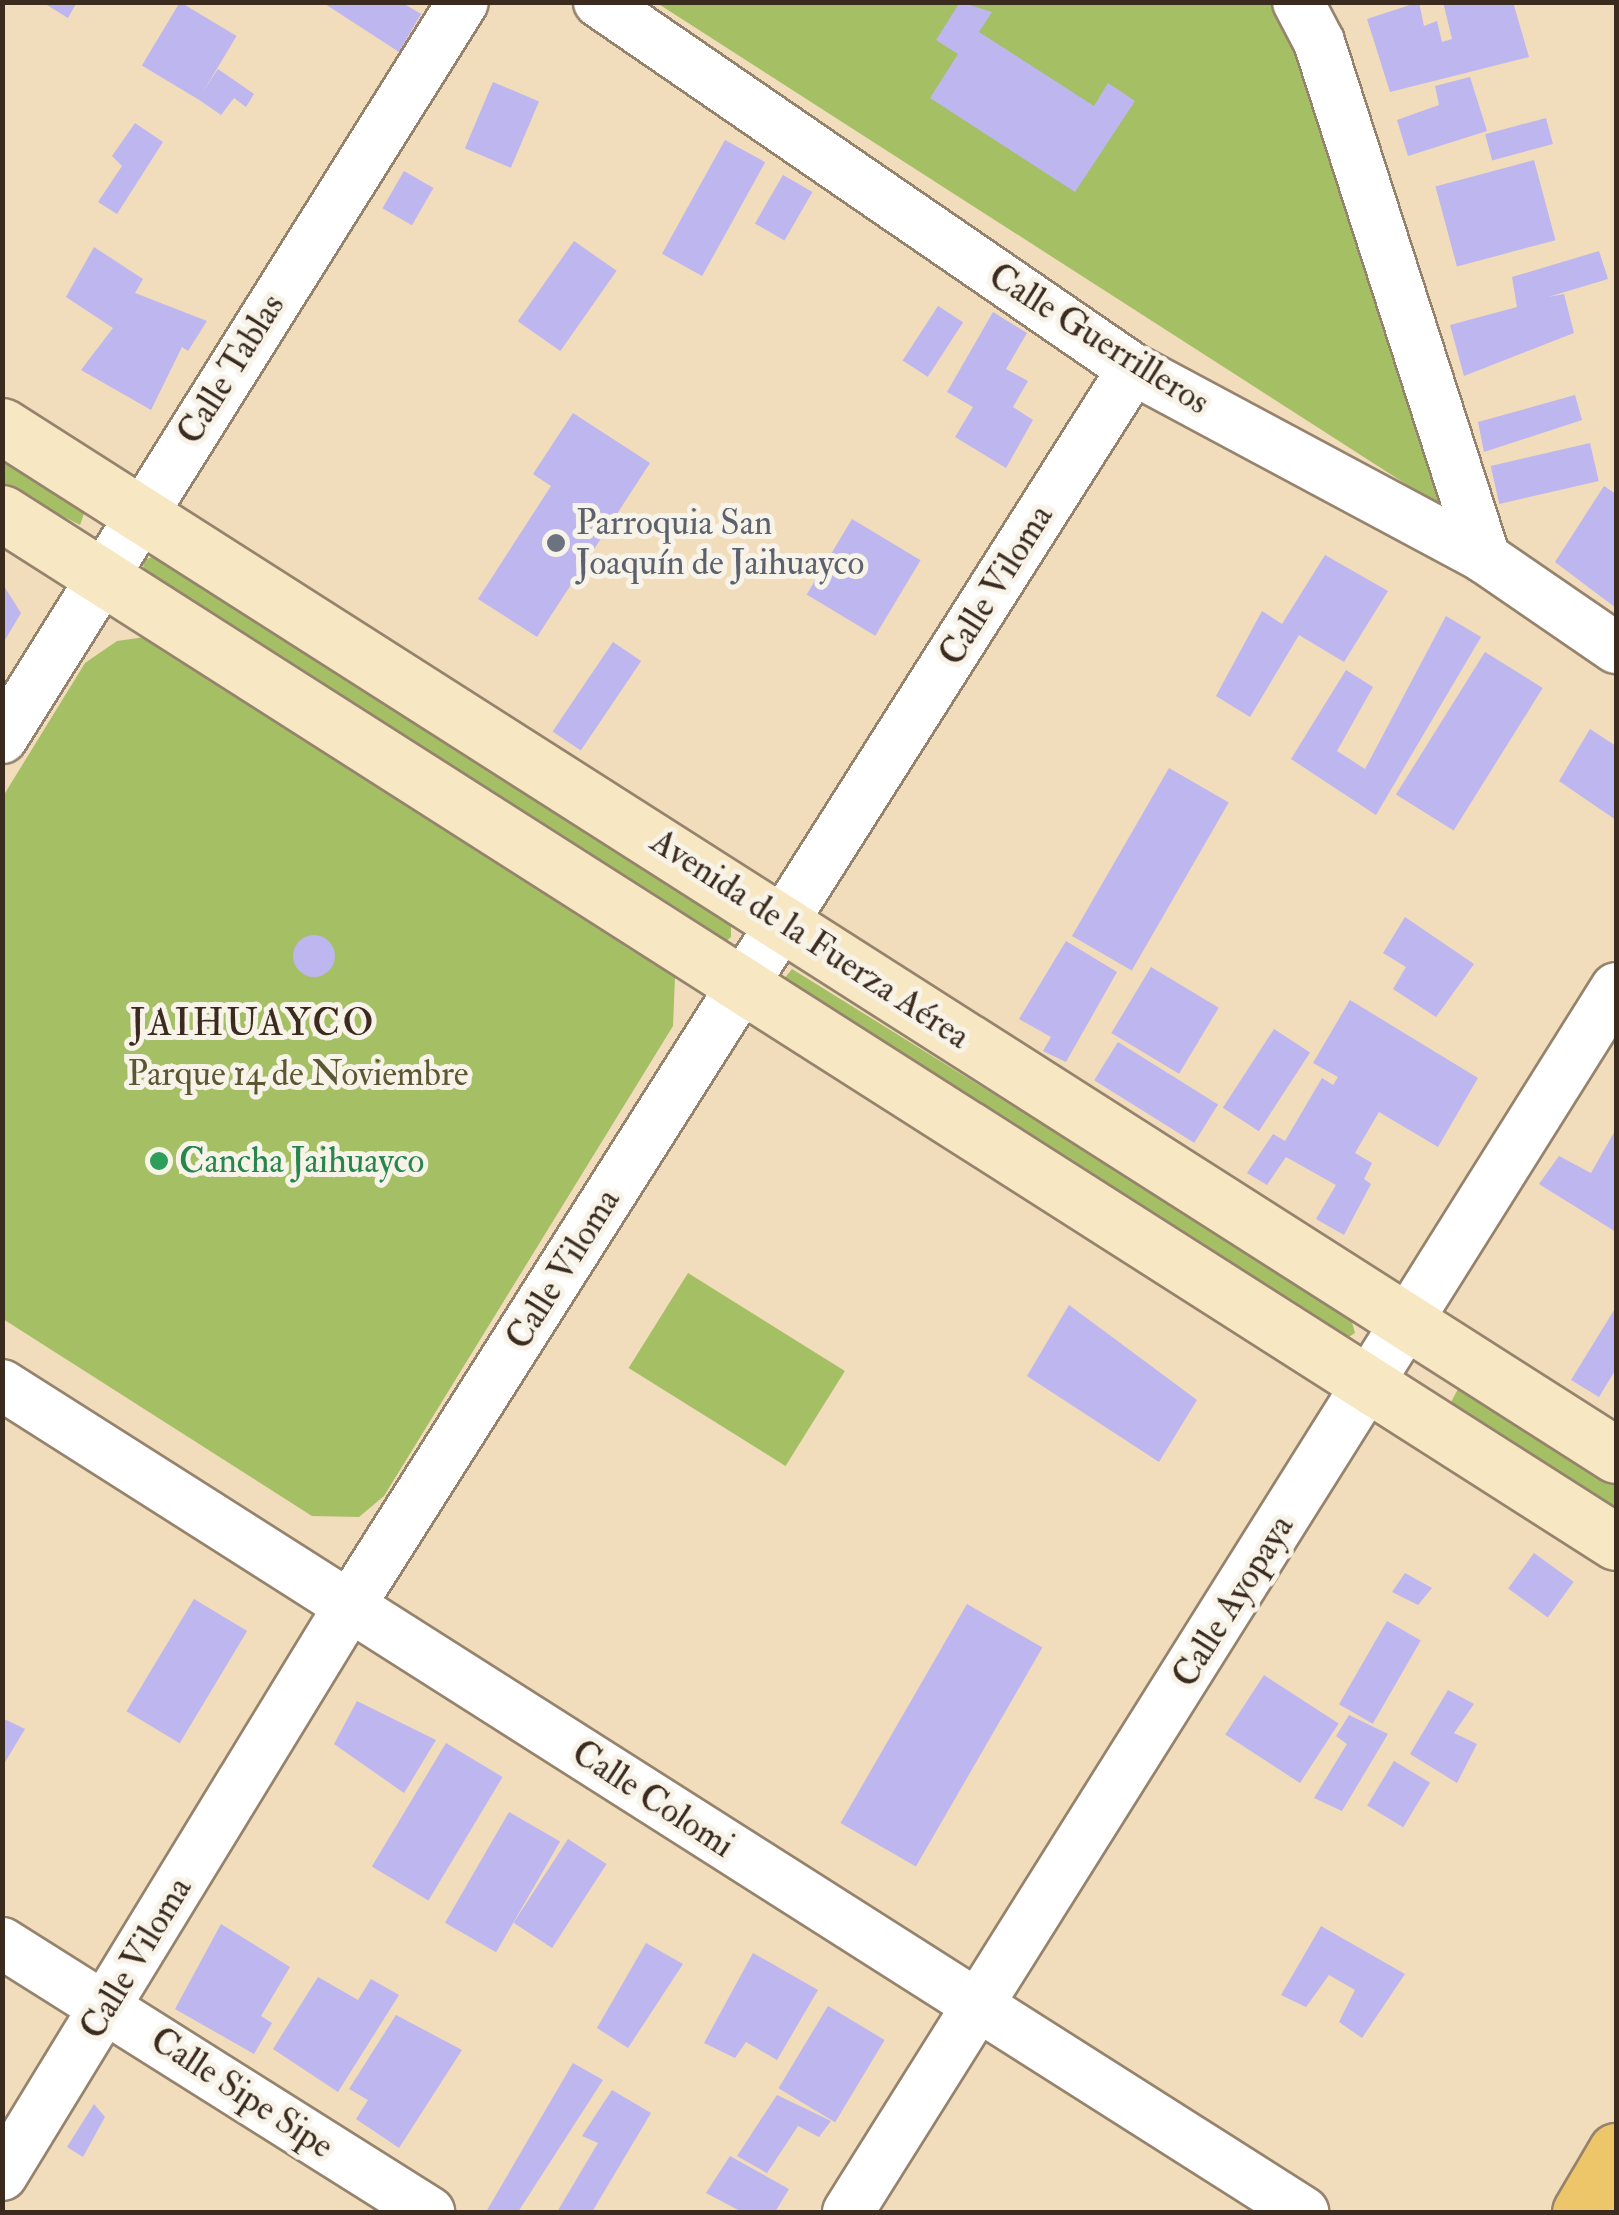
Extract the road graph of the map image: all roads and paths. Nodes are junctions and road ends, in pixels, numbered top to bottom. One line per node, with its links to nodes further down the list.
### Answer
1 (463, 2): 7 (street, Calle Tablas)
2 (599, 2): 4 (street, Calle Guerrilleros)
3 (1298, 2): 8 (street)
4 (1133, 369): 8 (street, Calle Guerrilleros); 12 (street, Calle Viloma)
5 (2, 426): 7 (main road, Avenida de la Fuerza Aérea)
6 (2, 513): 9 (main road, Avenida de la Fuerza Aérea)
7 (141, 513): 9 (street, Calle Tablas); 12 (main road, Avenida de la Fuerza Aérea)
8 (1485, 558): 10 (street, Calle Guerrilleros)
9 (103, 576): 11 (street, Calle Tablas); 13 (main road, Avenida de la Fuerza Aérea)
10 (1616, 648)
11 (2, 738)
12 (783, 921): 13 (street, Calle Viloma); 15 (main road, Avenida de la Fuerza Aérea)
13 (744, 984): 17 (main road, Avenida de la Fuerza Aérea); 20 (street, Calle Viloma)
14 (1616, 988): 15 (street, Calle Ayopaya)
15 (1408, 1320): 17 (street, Calle Ayopaya); 18 (main road, Avenida de la Fuerza Aérea)
16 (2, 1384): 20 (street, Calle Colomi)
17 (1368, 1384): 19 (main road, Avenida de la Fuerza Aérea); 23 (street, Calle Ayopaya)
18 (1616, 1455)
19 (1616, 1542)
20 (350, 1605): 22 (street, Calle Viloma); 23 (street, Calle Colomi)
21 (2, 1944): 22 (street, Calle Sipe Sipe)
22 (106, 2007): 25 (street, Calle Viloma); 26 (street, Calle Sipe Sipe)
23 (980, 2008): 27 (street, Calle Ayopaya); 28 (street, Calle Colomi)
24 (1616, 2151): 29 (highway)
25 (2, 2176)
26 (429, 2212)
27 (848, 2212)
28 (1304, 2212)
29 (1580, 2212)

